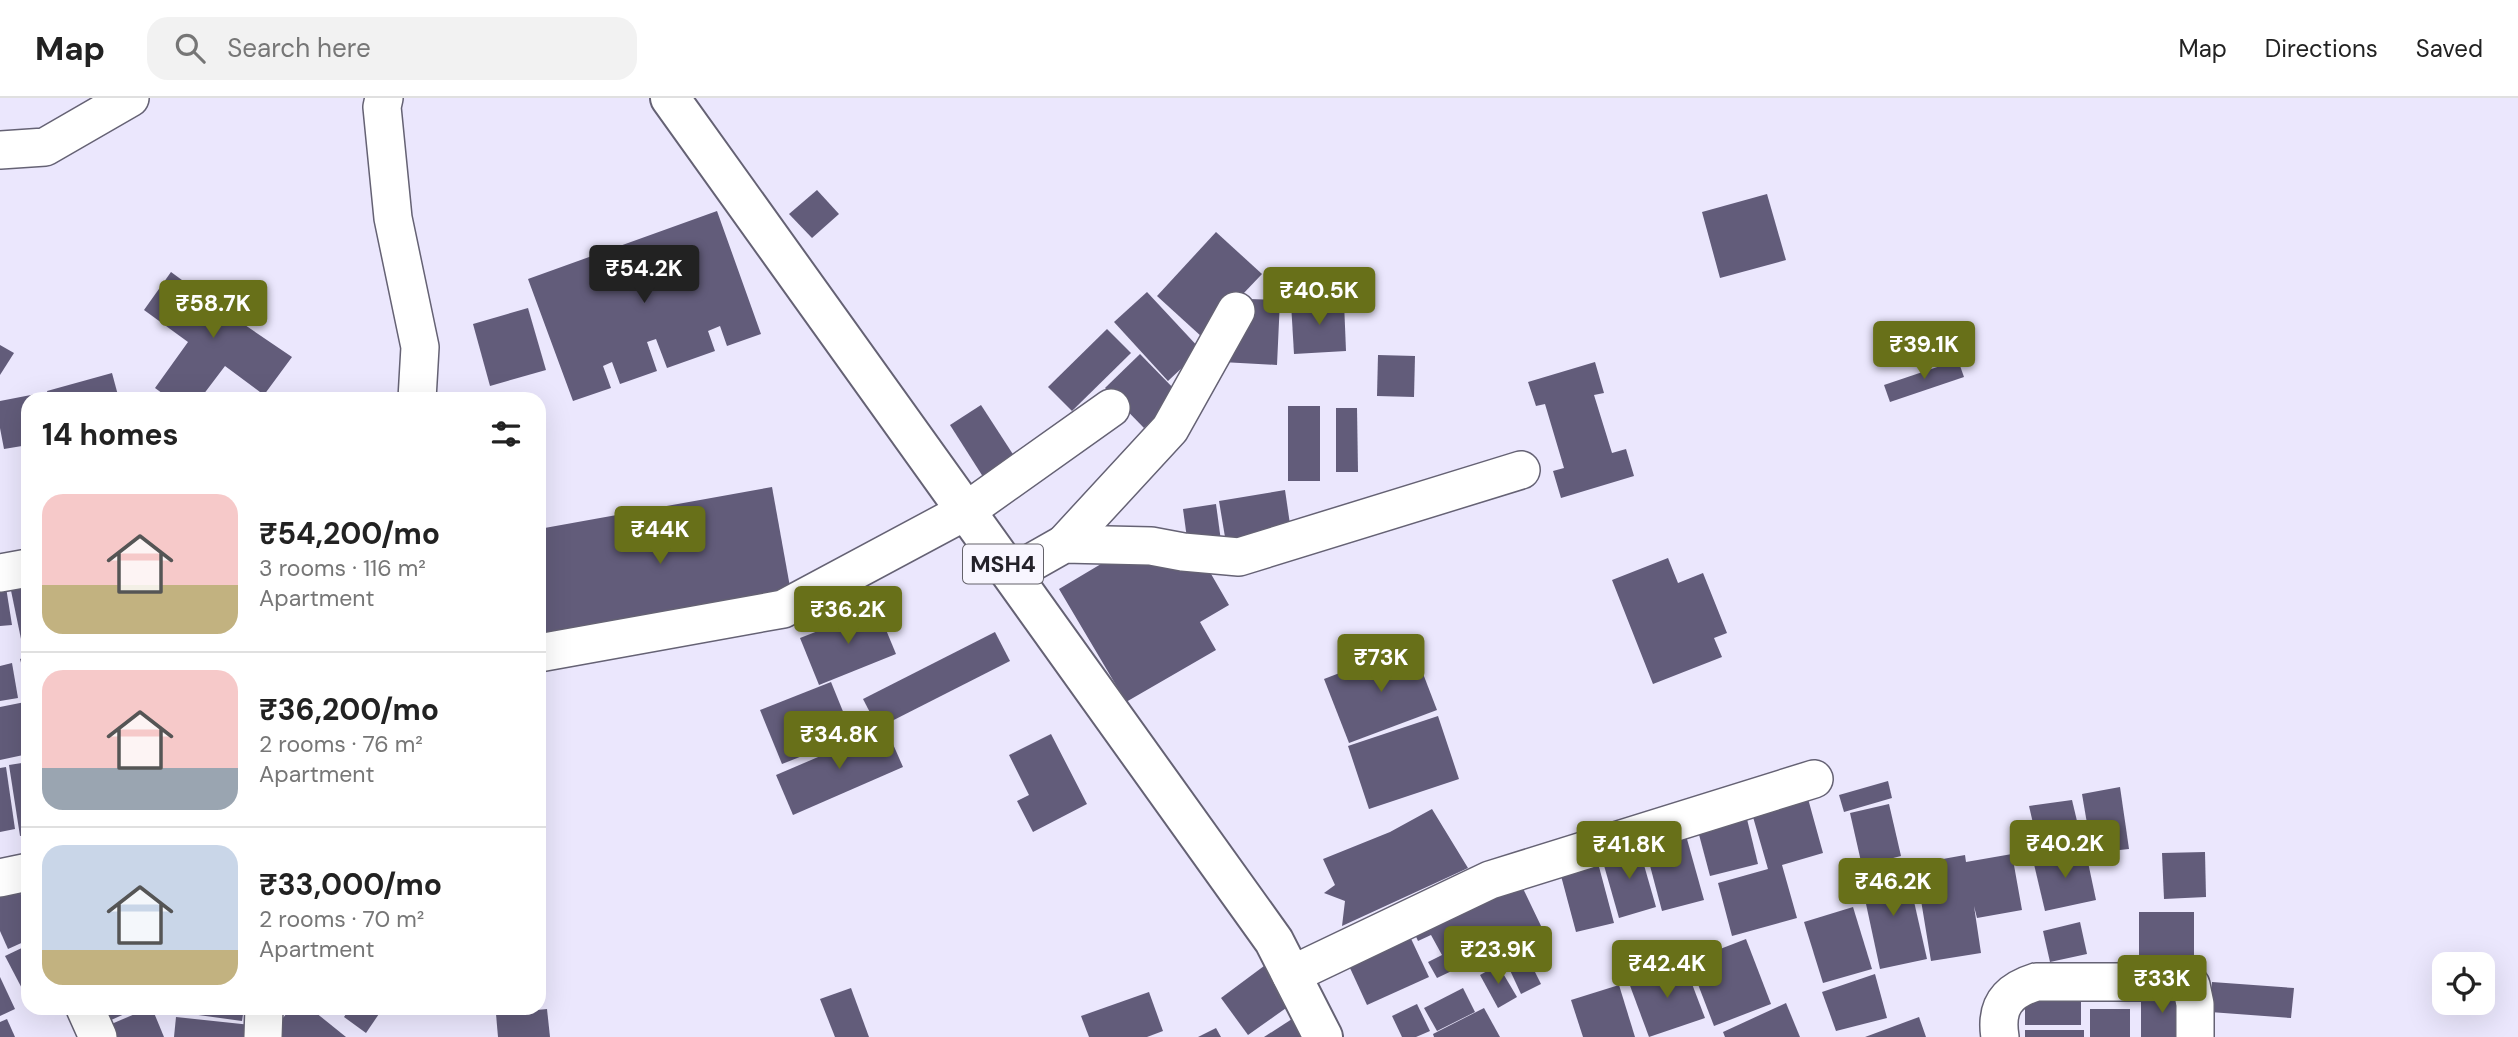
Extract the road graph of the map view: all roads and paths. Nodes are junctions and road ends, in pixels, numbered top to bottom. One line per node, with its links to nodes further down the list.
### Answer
1 (130, 98): 4 (street)
2 (384, 98): 6 (street)
3 (670, 98): 9 (main road, MSH4)
4 (0, 150)
5 (1236, 311): 10 (street)
6 (417, 392)
7 (1111, 408): 9 (street)
8 (1521, 470): 10 (street)
9 (965, 511): 13 (main road, MSH4); 14 (street)
10 (1064, 544): 13 (street)
11 (21, 569): 12 (street)
12 (0, 573)
13 (1011, 574): 16 (main road, MSH4)
14 (546, 652)
15 (1814, 779): 16 (street)
16 (1292, 975): 21 (main road, MSH4)
17 (88, 1015): 19 (street)
18 (264, 1015): 20 (street)
19 (98, 1037)
20 (263, 1037)
21 (1323, 1037)
22 (2000, 1037): 23 (street)
23 (2195, 1037)

